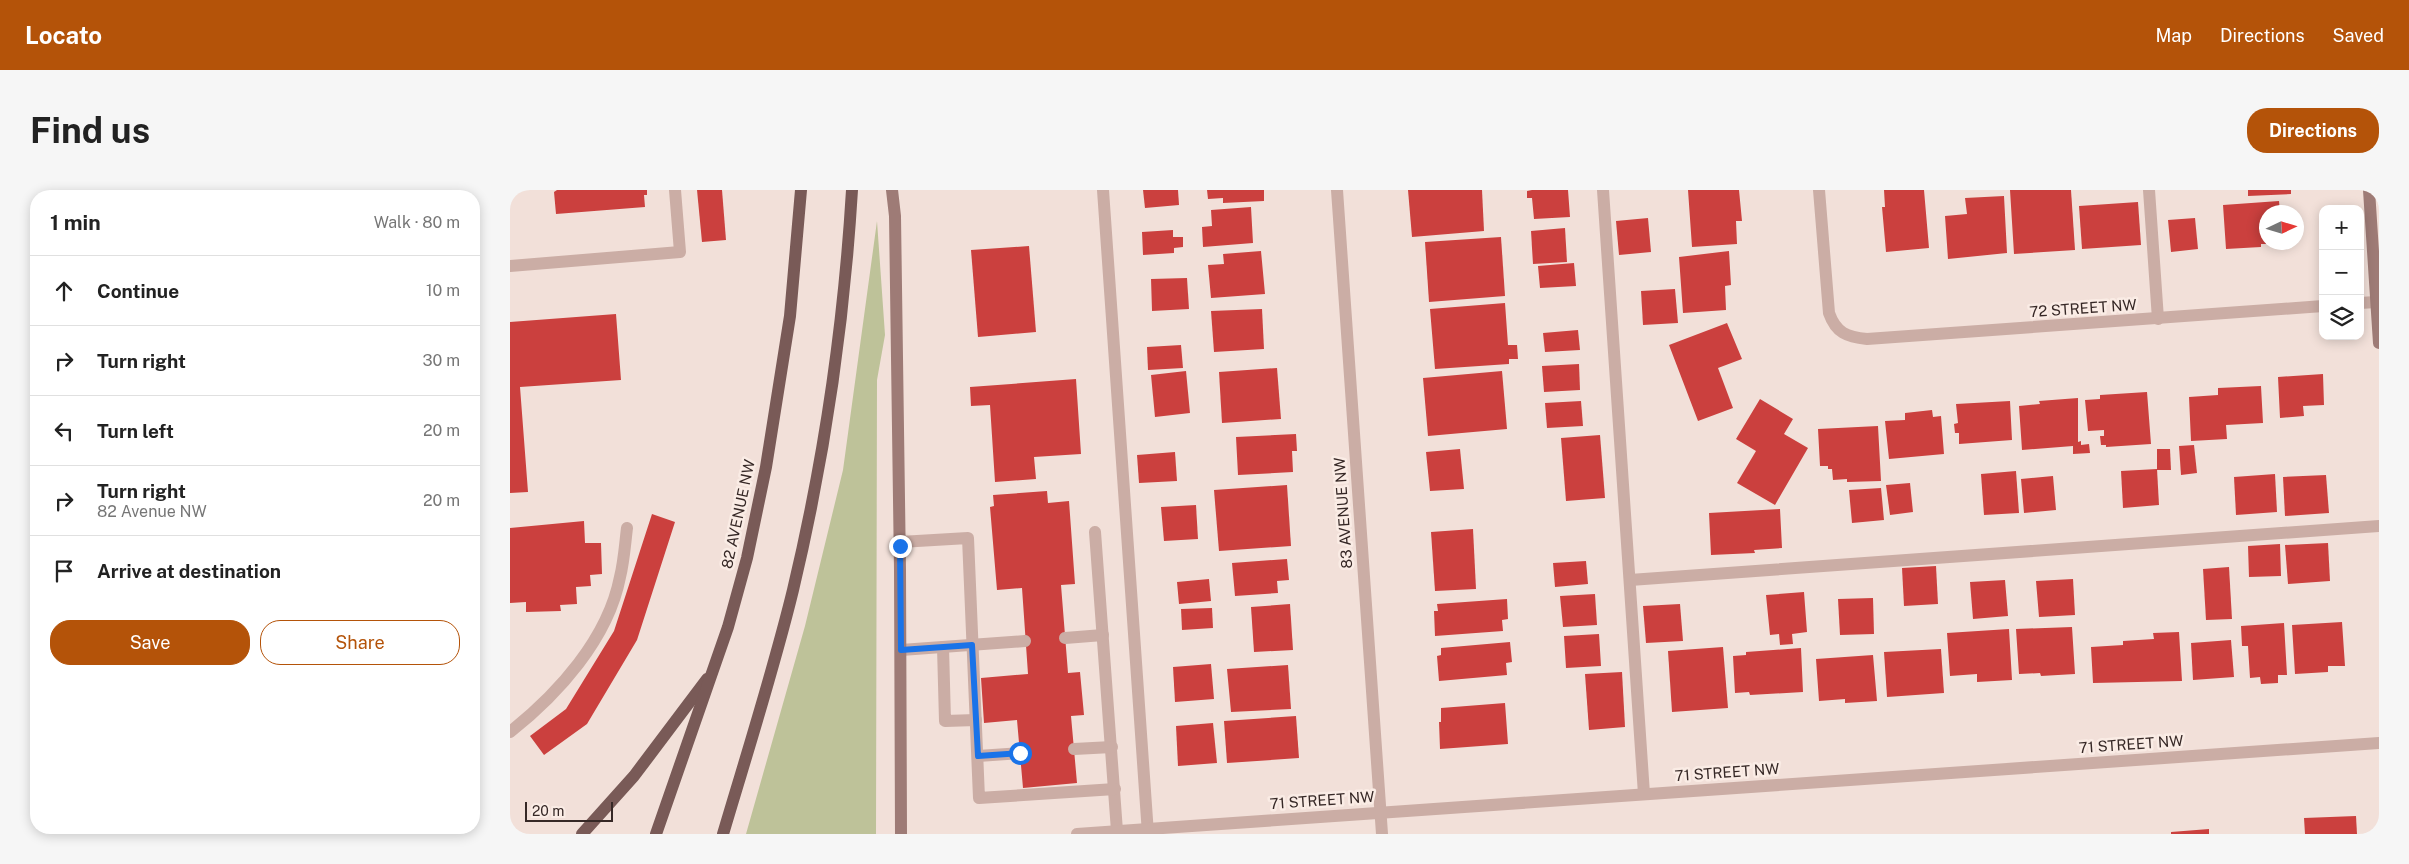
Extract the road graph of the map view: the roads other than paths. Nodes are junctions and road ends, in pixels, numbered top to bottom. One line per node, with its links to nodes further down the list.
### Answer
1 (675, 190): 11 (street)
2 (802, 190): 28 (main road, 82 AVENUE NW)
3 (852, 190): 43 (main road)
4 (892, 190): 20 (street)
5 (1103, 190): 40 (street)
6 (1338, 190): 38 (street, 83 AVENUE NW)
7 (1603, 190): 21 (street)
8 (1820, 190): 15 (street, 72 STREET NW)
9 (2149, 190): 15 (street)
10 (2369, 190): 12 (street)
11 (510, 266)
12 (2376, 302): 13 (street); 16 (street)
13 (2364, 303)
14 (2319, 306): 15 (street, 72 STREET NW)
15 (2158, 319)
16 (2379, 343)
17 (2379, 526): 21 (street)
18 (627, 528): 30 (street)
19 (1095, 532): 22 (street)
20 (900, 542): 25 (street); 27 (street)
21 (1630, 580): 37 (street)
22 (1103, 634): 23 (street); 32 (street)
23 (1066, 638)
24 (1025, 641): 25 (street)
25 (972, 645): 26 (street); 29 (street)
26 (943, 647): 27 (street); 29 (street)
27 (901, 650): 44 (street)
28 (714, 669): 41 (main road); 42 (main road, 82 AVENUE NW)
29 (976, 720): 35 (street)
30 (510, 732)
31 (2379, 743): 37 (street, 71 STREET NW)
32 (1112, 747): 33 (street); 36 (street)
33 (1074, 749)
34 (1020, 753): 35 (street)
35 (978, 756): 36 (street)
36 (1115, 789): 39 (street)
37 (1644, 794): 38 (street, 71 STREET NW)
38 (1380, 812): 40 (street, 71 STREET NW); 46 (street, 83 AVENUE NW)
39 (1117, 831): 40 (street, 71 STREET NW); 45 (street, 71 STREET NW)
40 (1148, 832)
41 (582, 834)
42 (656, 834)
43 (722, 834)
44 (901, 834)
45 (1077, 834)
46 (1382, 834)

